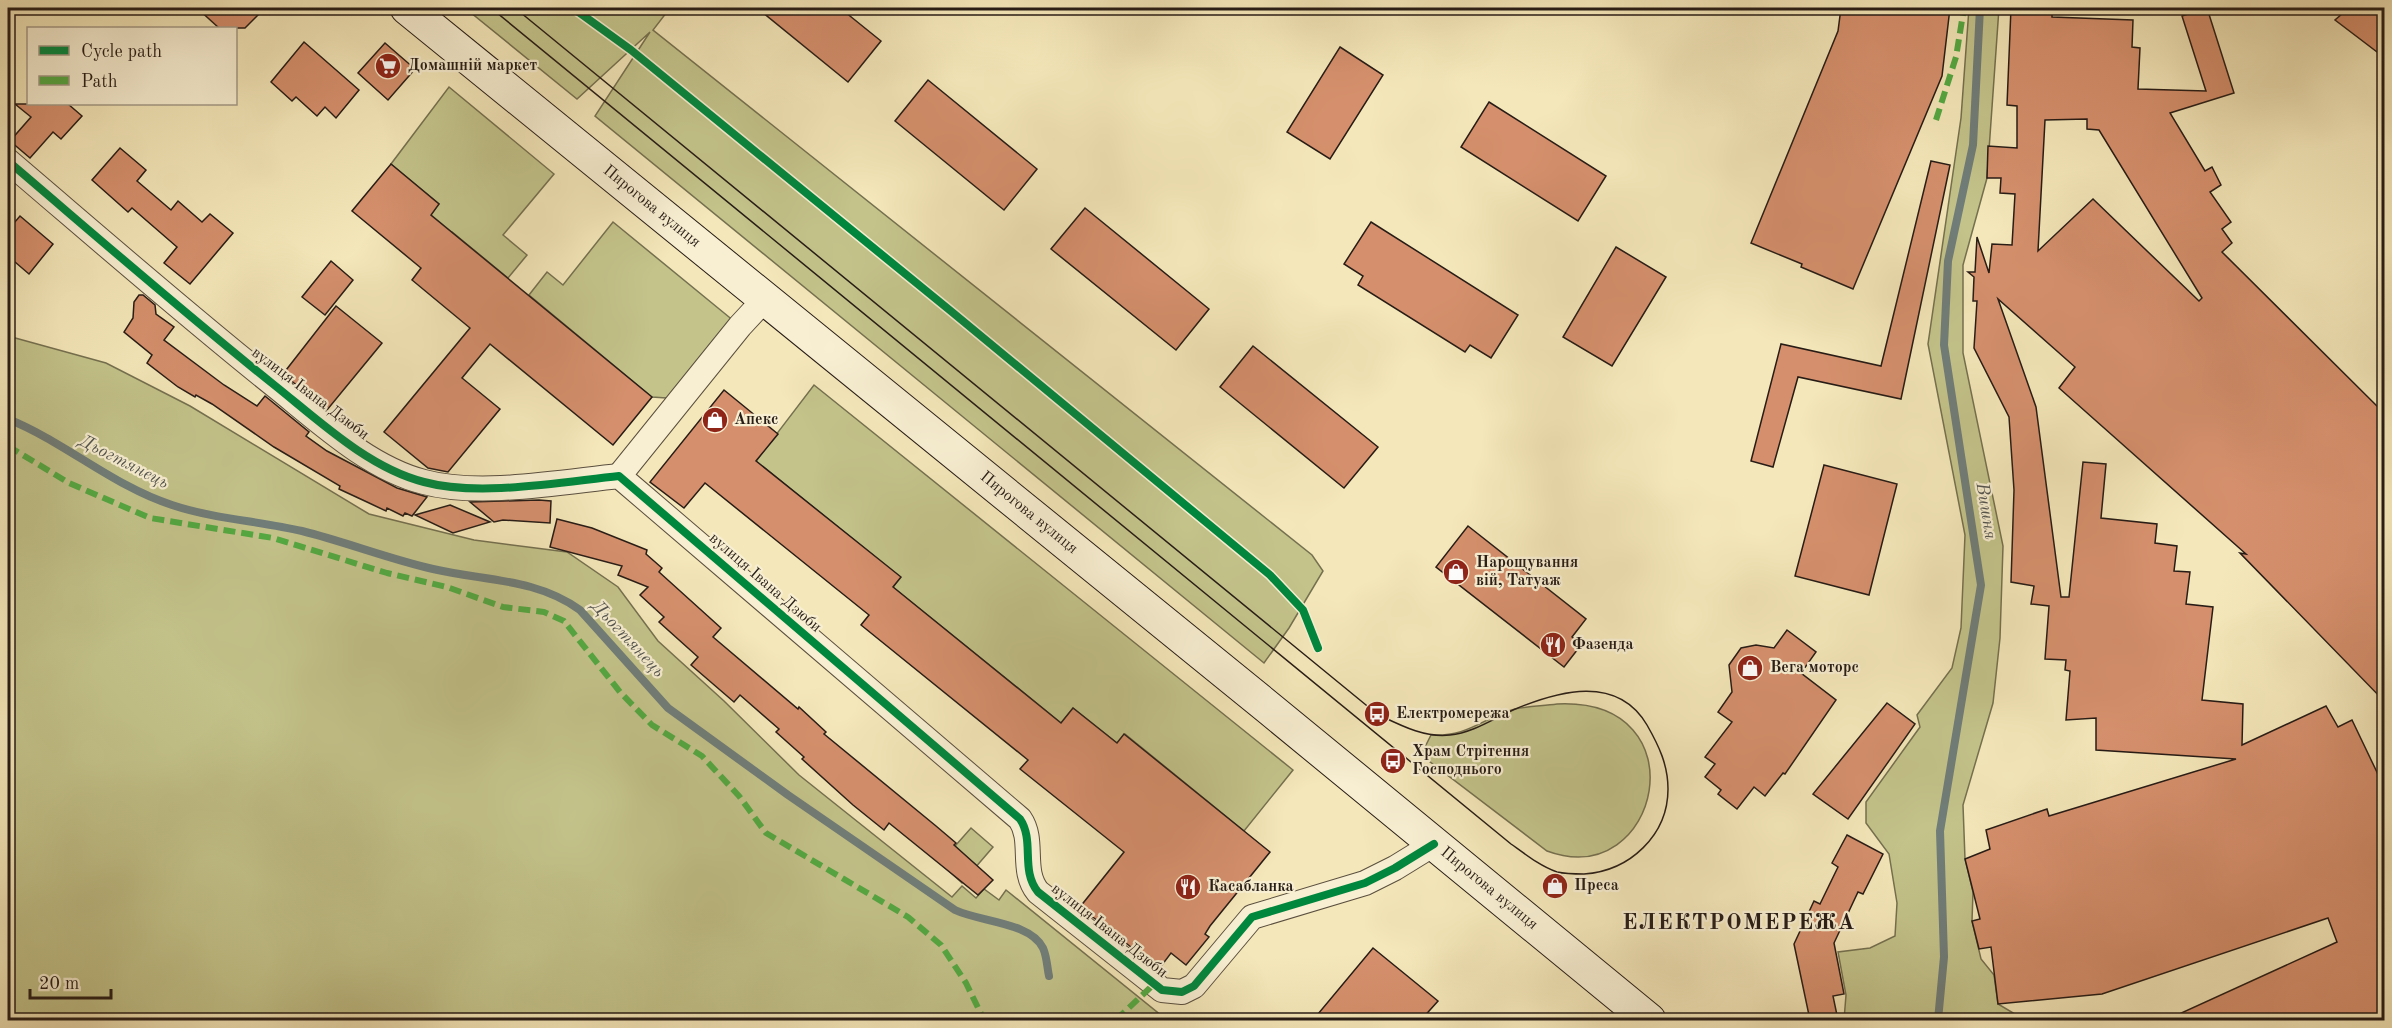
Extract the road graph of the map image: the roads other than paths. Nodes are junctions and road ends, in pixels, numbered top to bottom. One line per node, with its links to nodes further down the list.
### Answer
1 (407, 8): 3 (main road, Пирогова вулиця)
2 (8, 161): 4 (street, вулиця Івана Дзюби)
3 (765, 299): 4 (street); 5 (main road, Пирогова вулиця)
4 (619, 476): 5 (street, вулиця Івана Дзюби)
5 (1434, 844): 6 (main road, Пирогова вулиця)
6 (1649, 1020)

